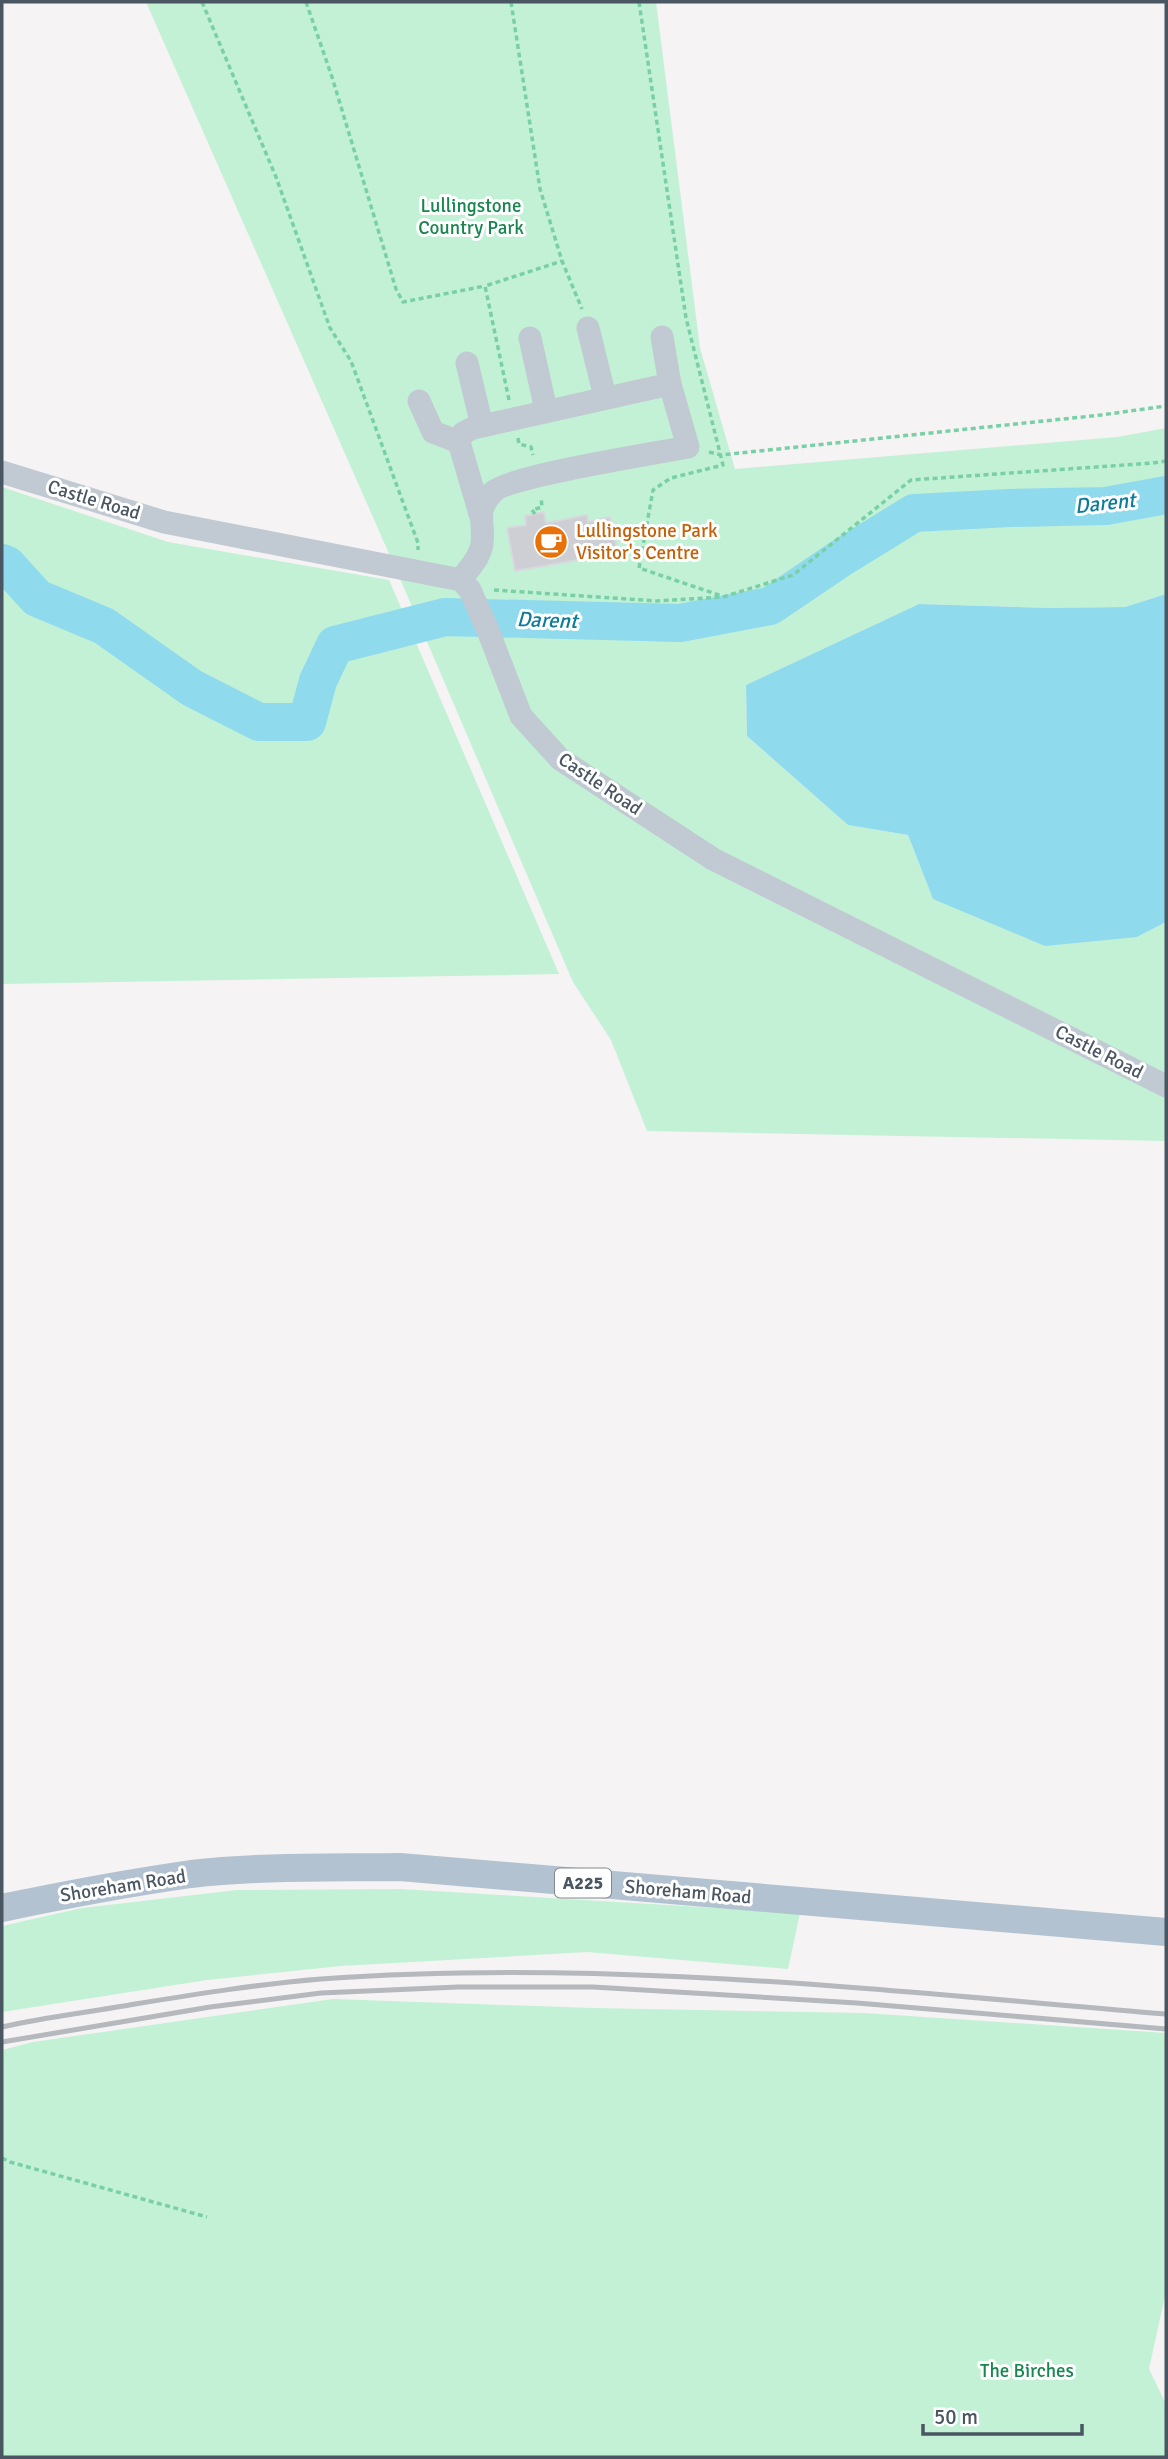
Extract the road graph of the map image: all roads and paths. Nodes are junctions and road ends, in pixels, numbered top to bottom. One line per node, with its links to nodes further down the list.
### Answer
1 (202, 2): 22 (path)
2 (306, 2): 5 (path)
3 (511, 2): 6 (path)
4 (639, 2): 18 (path)
5 (485, 286)
6 (588, 328): 11 (street)
7 (662, 337): 10 (street)
8 (530, 338): 14 (street)
9 (467, 363): 15 (street)
10 (670, 384): 11 (street); 17 (street)
11 (605, 397): 14 (street)
12 (419, 401): 16 (street)
13 (1166, 406): 18 (path)
14 (546, 410): 15 (street)
15 (482, 426): 16 (street)
16 (459, 442): 21 (street)
17 (688, 447): 18 (path); 21 (street)
18 (721, 455): 24 (path)
19 (1166, 461): 24 (path)
20 (2, 472): 23 (street, Castle Road)
21 (480, 514): 23 (street)
22 (418, 553)
23 (470, 593): 24 (path); 25 (street, Castle Road)
24 (723, 597)
25 (1166, 1086)
26 (2, 1908): 27 (main road, Shoreham Road / A225)
27 (1166, 1932)
28 (2, 2158): 29 (path)
29 (207, 2217)

